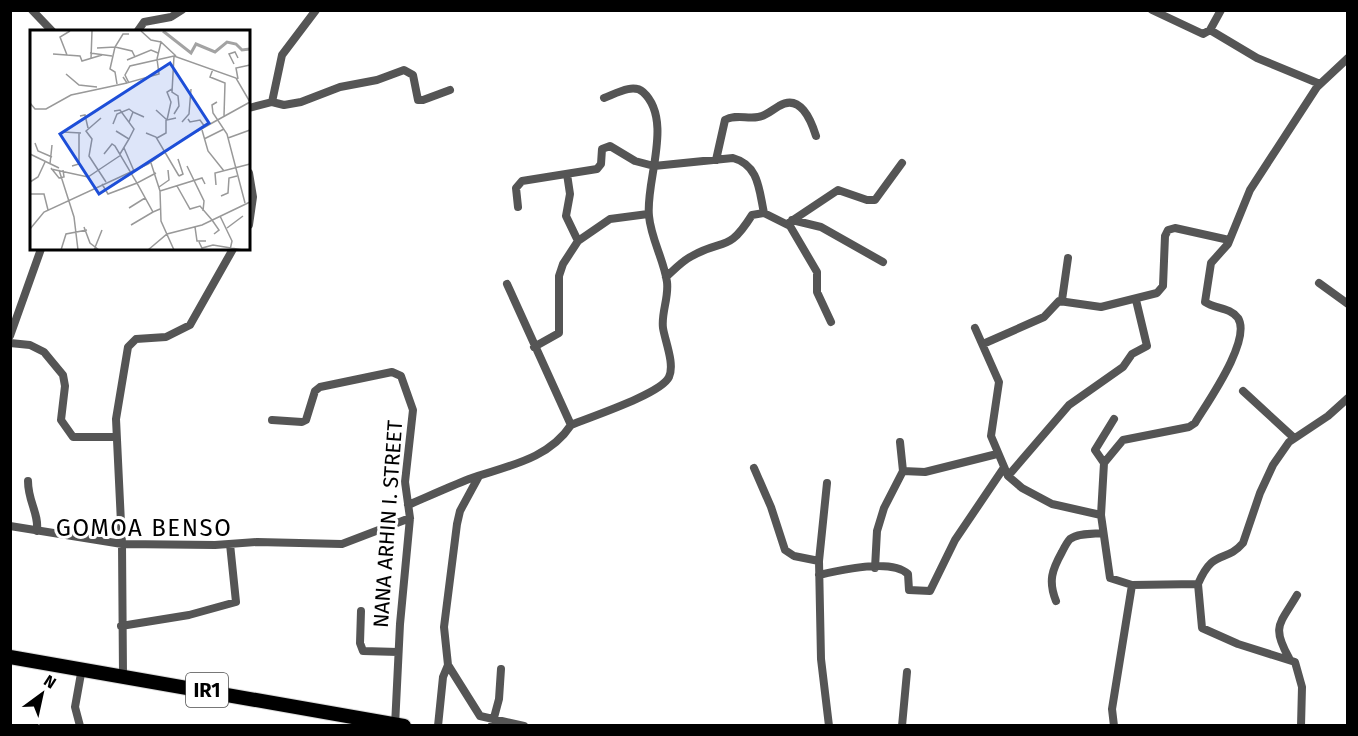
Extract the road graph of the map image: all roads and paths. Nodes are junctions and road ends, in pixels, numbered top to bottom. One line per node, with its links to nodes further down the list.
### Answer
1 (32, 10): 6 (street)
2 (182, 10): 7 (street)
3 (316, 10): 13 (street)
4 (1152, 10): 8 (street)
5 (1221, 10): 8 (street)
6 (50, 30)
7 (138, 30)
8 (1210, 30): 10 (street)
9 (1347, 58): 10 (street)
10 (1320, 84): 26 (street)
11 (450, 90): 13 (street)
12 (604, 98): 18 (street)
13 (272, 102): 14 (street)
14 (250, 108)
15 (816, 136): 16 (street)
16 (716, 160): 18 (street); 22 (street)
17 (902, 163): 25 (street)
18 (654, 166): 19 (street); 23 (street)
19 (567, 174): 21 (street); 27 (street)
20 (250, 179): 24 (street)
21 (518, 207)
22 (764, 213): 25 (street); 32 (street)
23 (648, 214): 27 (street); 32 (street)
24 (250, 218)
25 (790, 222): 31 (street); 39 (street)
26 (1229, 240): 36 (street); 54 (street)
27 (578, 241): 44 (street)
28 (41, 250): 38 (street)
29 (232, 250): 50 (street)
30 (1068, 258): 35 (street)
31 (883, 262)
32 (666, 277): 49 (street)
33 (1319, 283): 37 (street)
34 (507, 285): 44 (street)
35 (1062, 300): 36 (street); 43 (street)
36 (1136, 300): 57 (street)
37 (1347, 304)
38 (14, 320): 41 (street)
39 (831, 322)
40 (975, 328): 43 (street)
41 (10, 336)
42 (10, 343): 50 (street)
43 (982, 344): 53 (street)
44 (534, 347): 49 (street)
45 (1243, 391): 51 (street)
46 (1347, 398): 51 (street)
47 (1114, 419): 54 (street)
48 (272, 420): 61 (street, NANA ARHIN I. STREET)
49 (571, 425): 58 (street)
50 (116, 437): 67 (street)
51 (1293, 437): 72 (street)
52 (900, 442): 56 (street)
53 (997, 454): 56 (street); 57 (street)
54 (1104, 463): 62 (street)
55 (754, 468): 69 (street)
56 (903, 471): 70 (street)
57 (1006, 473): 62 (street); 70 (street)
58 (479, 476): 61 (street); 81 (street)
59 (28, 481): 65 (street)
60 (827, 483): 69 (street)
61 (408, 505): 63 (street, NANA ARHIN I. STREET)
62 (1101, 515): 66 (street)
63 (410, 518): 68 (street); 78 (street, NANA ARHIN I. STREET)
64 (10, 526): 65 (street)
65 (37, 531): 67 (street)
66 (1103, 533): 73 (street); 75 (street)
67 (122, 544): 68 (street); 77 (street)
68 (230, 544): 77 (street)
69 (819, 561): 71 (street)
70 (875, 568): 71 (street)
71 (819, 575): 91 (street)
72 (1198, 584): 73 (street); 80 (street)
73 (1132, 585): 93 (street)
74 (1297, 596): 80 (street)
75 (1056, 602)
76 (361, 611): 78 (street)
77 (122, 626): 85 (street)
78 (398, 651): 87 (street, NANA ARHIN I. STREET)
79 (10, 657): 82 (main road, IR1)
80 (1289, 658): 94 (street)
81 (448, 665): 86 (street); 89 (street)
82 (82, 668): 85 (main road, IR1); 88 (street)
83 (501, 669): 86 (street)
84 (907, 672): 92 (street)
85 (123, 675): 87 (main road, IR1)
86 (492, 723): 90 (street)
87 (398, 725)
88 (80, 726)
89 (438, 726)
90 (524, 726)
91 (829, 726)
92 (902, 726)
93 (1114, 726)
94 (1301, 726)

